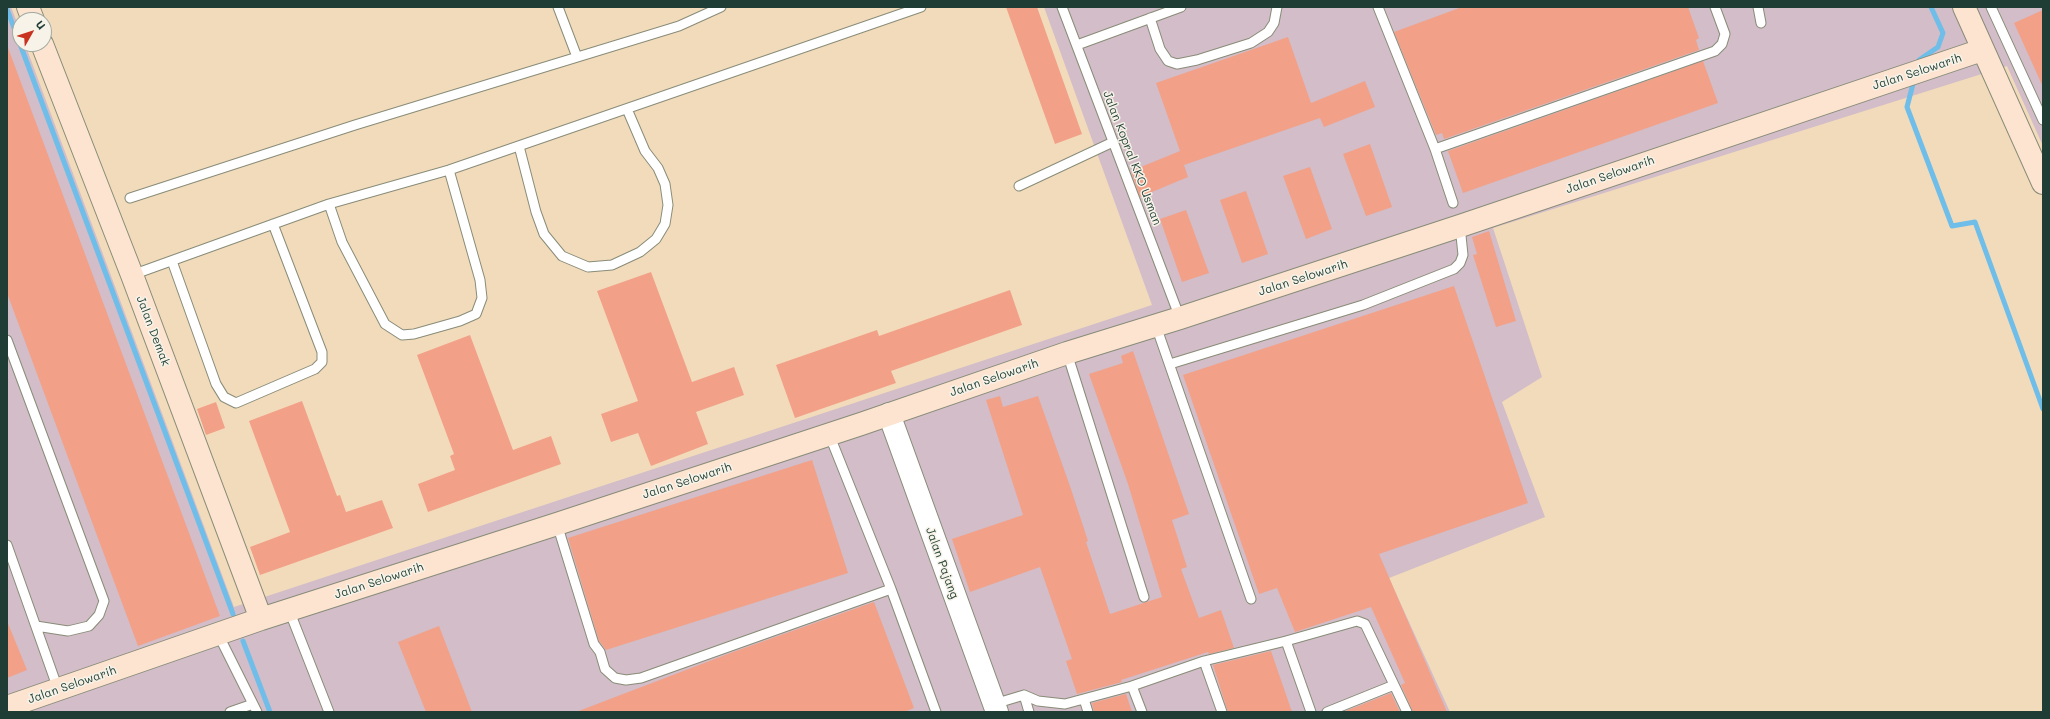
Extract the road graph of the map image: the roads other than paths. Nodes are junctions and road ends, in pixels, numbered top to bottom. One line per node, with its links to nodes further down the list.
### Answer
1 (558, 7): 17 (lane)
2 (721, 7): 17 (lane)
3 (921, 7): 18 (lane)
4 (1062, 7): 14 (lane, Jalan Kopral KKO Usman)
5 (1181, 7): 12 (lane)
6 (1277, 7): 12 (lane)
7 (1378, 7): 22 (lane)
8 (1715, 7): 22 (lane)
9 (1758, 7): 13 (lane)
10 (1964, 7): 15 (main road)
11 (1991, 7): 19 (lane)
12 (1150, 18): 14 (lane)
13 (1761, 23)
14 (1077, 45): 20 (lane, Jalan Kopral KKO Usman)
15 (1982, 50): 24 (main road); 30 (main road, Jalan Selowarih)
16 (45, 52): 32 (main road, Jalan Demak)
17 (577, 57): 26 (lane)
18 (627, 109): 21 (lane); 21 (lane)
19 (2043, 120)
20 (1113, 142): 25 (lane); 33 (lane, Jalan Kopral KKO Usman)
21 (519, 146): 23 (lane)
22 (1435, 149): 27 (lane)
23 (449, 170): 28 (lane); 28 (lane)
24 (2043, 183)
25 (1019, 186)
26 (130, 198)
27 (1453, 203)
28 (329, 204): 29 (lane)
29 (273, 224): 31 (lane); 31 (lane)
30 (1460, 226): 33 (main road, Jalan Selowarih); 37 (lane)
31 (172, 260): 32 (lane)
32 (132, 275): 46 (main road, Jalan Demak)
33 (1180, 318): 34 (main road, Jalan Selowarih)
34 (1156, 326): 36 (main road, Jalan Selowarih); 37 (lane)
35 (7, 340): 47 (lane)
36 (1067, 353): 38 (main road, Jalan Selowarih); 43 (lane)
37 (1170, 364): 44 (lane)
38 (888, 414): 39 (main road, Jalan Selowarih); 58 (street, Jalan Pajang)
39 (829, 434): 40 (main road, Jalan Selowarih); 42 (lane)
40 (557, 524): 42 (lane); 45 (main road, Jalan Selowarih)
41 (7, 545): 47 (lane)
42 (892, 589): 61 (lane)
43 (1144, 597)
44 (1251, 599)
45 (289, 610): 46 (main road, Jalan Selowarih); 60 (lane)
46 (261, 619): 48 (main road, Jalan Selowarih)
47 (36, 626): 53 (lane)
48 (218, 634): 53 (main road, Jalan Selowarih); 57 (lane)
49 (1286, 641): 50 (lane); 51 (lane); 66 (lane)
50 (1204, 661): 52 (lane); 65 (lane)
51 (1394, 685): 67 (lane); 68 (lane)
52 (1132, 686): 55 (lane); 64 (lane)
53 (58, 689): 56 (main road, Jalan Selowarih)
54 (1024, 695): 55 (lane); 58 (lane); 62 (lane)
55 (1084, 699): 63 (lane)
56 (7, 707)
57 (255, 708): 59 (lane)
58 (995, 708)
59 (230, 712)
60 (329, 712)
61 (936, 712)
62 (1030, 712)
63 (1088, 712)
64 (1142, 712)
65 (1222, 712)
66 (1311, 712)
67 (1327, 712)
68 (1407, 712)

